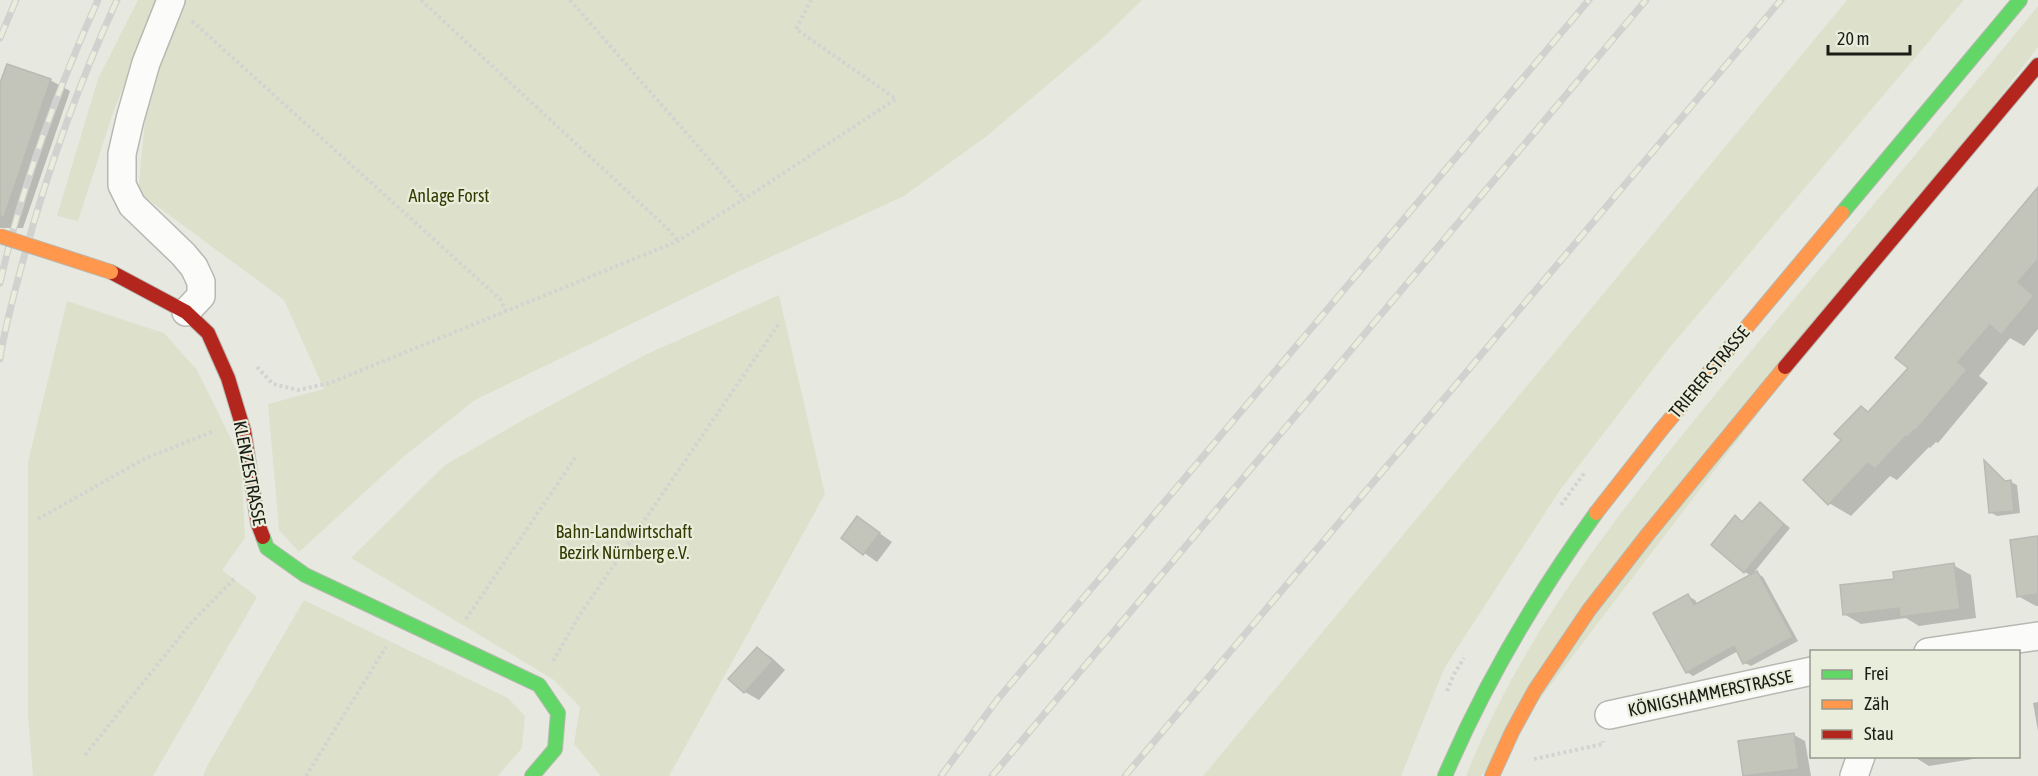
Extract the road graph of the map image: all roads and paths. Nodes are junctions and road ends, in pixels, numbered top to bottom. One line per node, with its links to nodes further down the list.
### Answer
1 (422, 0): 9 (path)
2 (570, 0): 7 (path)
3 (811, 0): 7 (path)
4 (2020, 0): 30 (main road, TRIERER STRASSE)
5 (170, 2): 10 (path); 11 (street)
6 (2038, 65): 27 (main road)
7 (744, 200): 9 (path)
8 (0, 236): 11 (main road, KLENZESTRASSE, bridge)
9 (678, 241): 10 (path)
10 (506, 311): 13 (path)
11 (186, 312): 18 (main road, KLENZESTRASSE)
12 (780, 322): 23 (path)
13 (252, 361)
14 (223, 427): 16 (path)
15 (577, 455): 20 (path)
16 (38, 519)
17 (234, 579): 25 (path)
18 (402, 621): 20 (main road, KLENZESTRASSE); 28 (path)
19 (2038, 636): 21 (street)
20 (449, 644): 23 (main road, KLENZESTRASSE)
21 (1935, 650)
22 (1810, 671): 24 (street, KÖNIGSHAMMERSTRASSE)
23 (539, 685): 29 (main road)
24 (1609, 715): 27 (path)
25 (85, 755)
26 (1860, 758): 31 (street)
27 (1493, 771)
28 (306, 776)
29 (532, 776)
30 (1445, 776)
31 (1854, 776)

